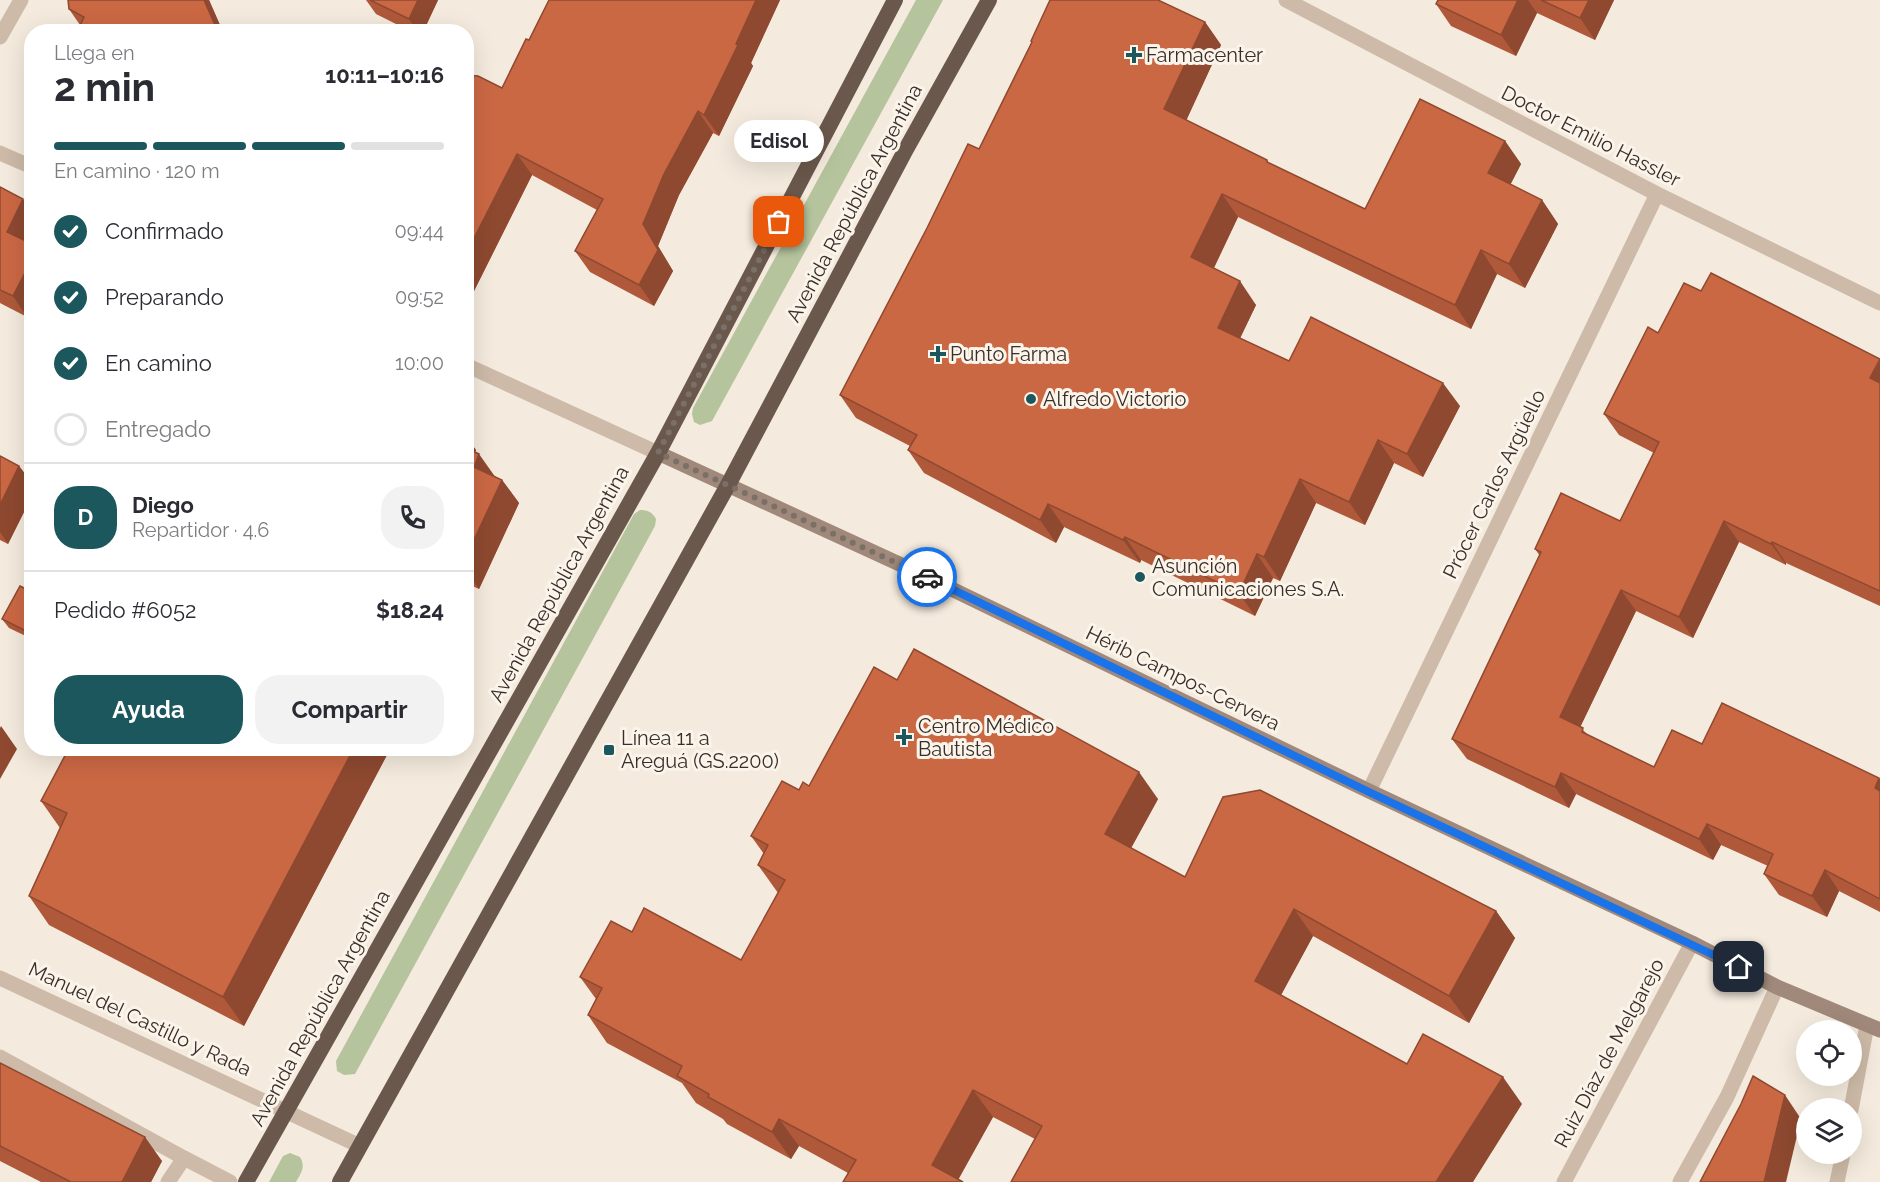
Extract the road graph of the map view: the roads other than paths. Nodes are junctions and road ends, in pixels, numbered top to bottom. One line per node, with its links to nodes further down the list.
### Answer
1 (21, 0): 5 (street)
2 (895, 0): 11 (highway, Avenida República Argentina)
3 (989, 0): 12 (highway, Avenida República Argentina)
4 (1286, 0): 8 (street, Doctor Emilio Hassler)
5 (0, 37)
6 (0, 153): 7 (street)
7 (24, 164)
8 (1657, 194): 9 (street, Doctor Emilio Hassler); 13 (street, Prócer Carlos Argüello)
9 (1880, 303)
10 (474, 369): 11 (street, Hérib Campos-Cervera)
11 (658, 453): 12 (main road, Hérib Campos-Cervera); 20 (highway, Avenida República Argentina)
12 (728, 484): 13 (main road, Hérib Campos-Cervera); 21 (highway, Avenida República Argentina)
13 (1369, 792): 14 (main road, Hérib Campos-Cervera)
14 (1692, 943): 16 (main road, Hérib Campos-Cervera); 28 (street, Ruiz Díaz de Melgarejo)
15 (0, 978): 20 (street, Manuel del Castillo y Rada)
16 (1777, 987): 17 (main road, Hérib Campos-Cervera); 29 (street)
17 (1873, 1027): 19 (street)
18 (0, 1057): 22 (street)
19 (1854, 1098)
20 (286, 1110): 21 (street, Manuel del Castillo y Rada); 26 (highway, Avenida República Argentina)
21 (360, 1146): 27 (highway, Avenida República Argentina)
22 (184, 1158): 24 (street); 25 (street)
23 (1841, 1164): 30 (street)
24 (168, 1182)
25 (230, 1182)
26 (246, 1182)
27 (340, 1182)
28 (1564, 1182)
29 (1680, 1182)
30 (1838, 1182)

